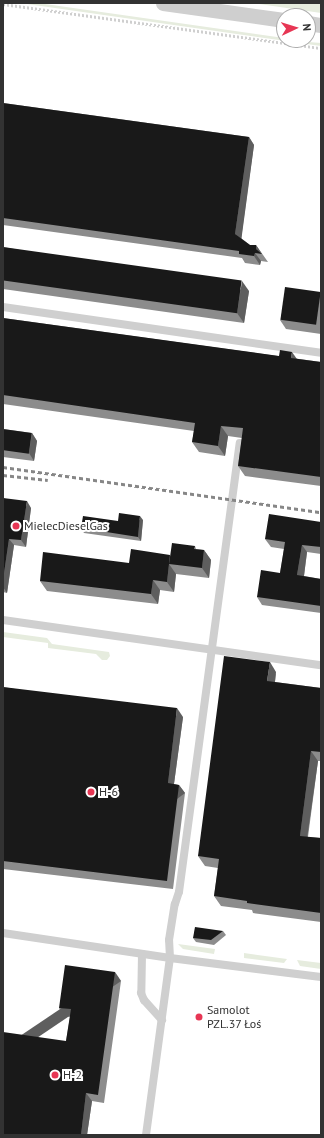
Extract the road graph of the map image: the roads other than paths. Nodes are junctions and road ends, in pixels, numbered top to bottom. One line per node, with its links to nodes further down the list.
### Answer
1 (163, 3): 2 (street)
2 (276, 19)
3 (3, 307): 4 (lane)
4 (321, 353)
5 (240, 443): 7 (lane)
6 (3, 620): 7 (lane)
7 (211, 650): 8 (lane); 11 (lane)
8 (321, 665)
9 (3, 933): 10 (lane)
10 (142, 954): 11 (lane); 13 (lane)
11 (170, 958): 12 (lane); 13 (lane)
12 (321, 977)
13 (162, 1020): 14 (lane)
14 (146, 1135)

